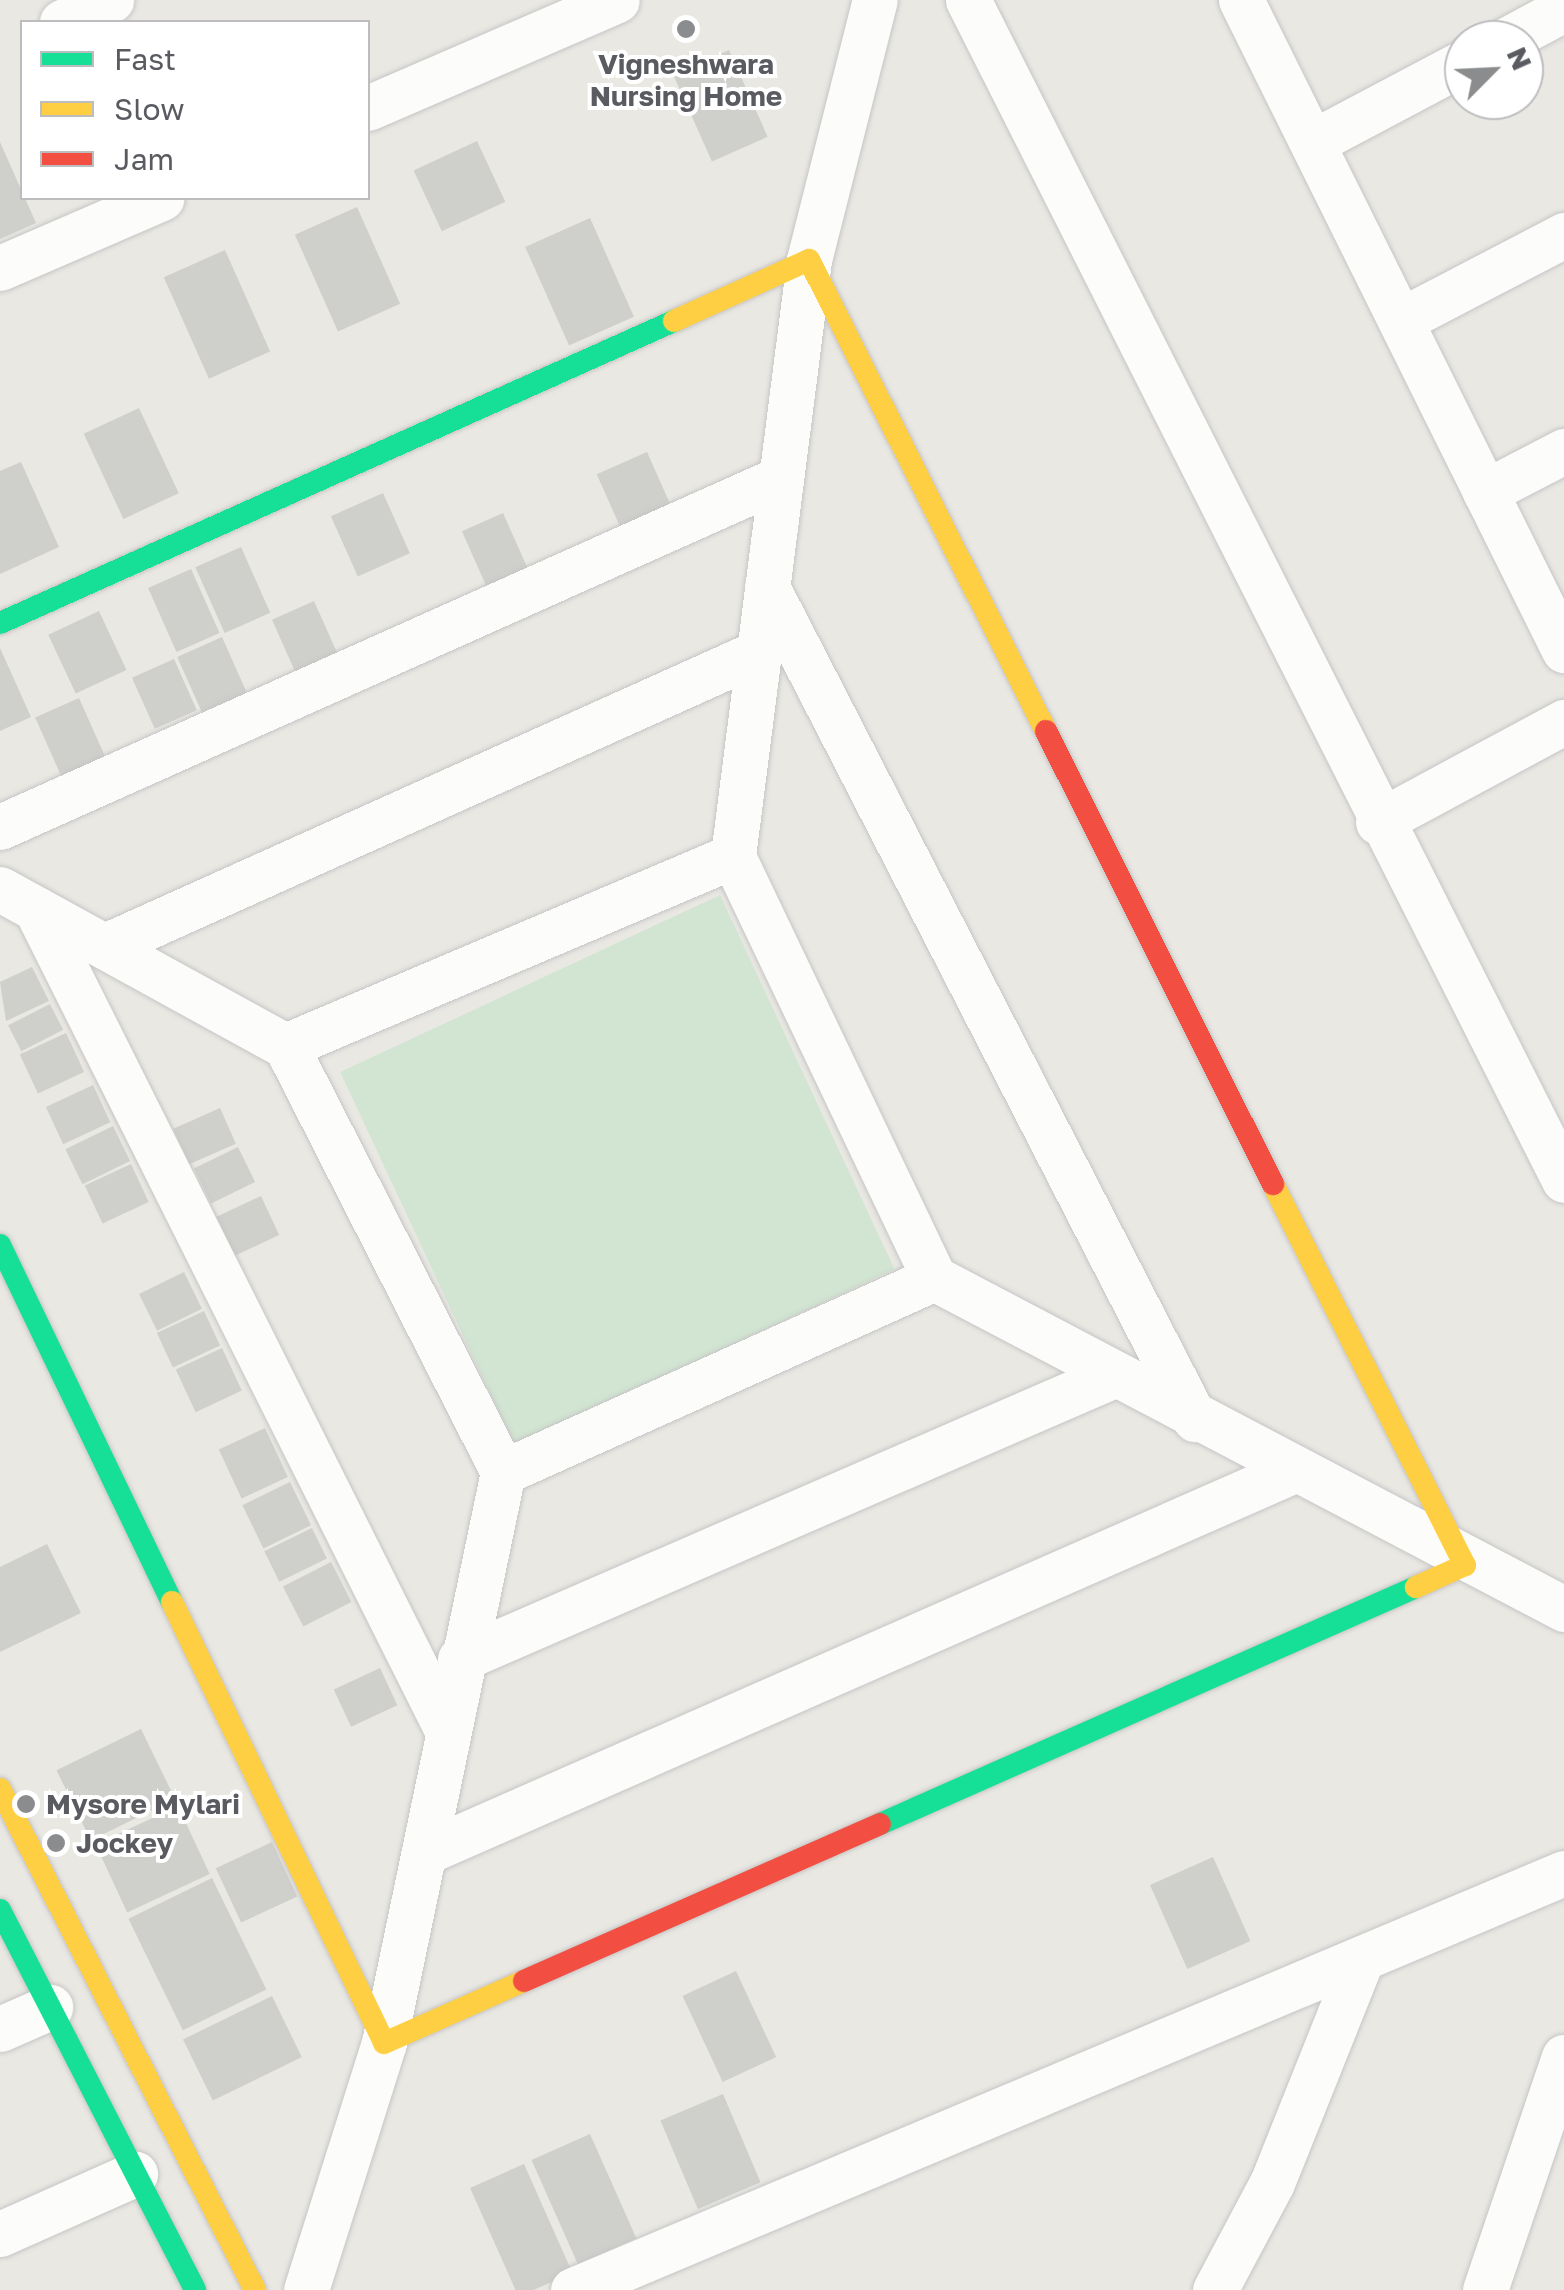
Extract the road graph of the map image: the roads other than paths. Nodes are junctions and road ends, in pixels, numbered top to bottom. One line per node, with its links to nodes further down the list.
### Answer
1 (111, 0): 6 (street)
2 (618, 0): 8 (street)
3 (874, 0): 12 (street)
4 (968, 0): 23 (street)
5 (1241, 0): 9 (street)
6 (66, 20)
7 (1444, 73): 9 (street)
8 (370, 107)
9 (1313, 142): 14 (street)
10 (157, 200): 13 (street)
11 (1564, 236): 14 (street)
12 (809, 260): 16 (street); 19 (street); 36 (street)
13 (0, 268)
14 (1401, 320): 17 (street)
15 (1564, 452): 17 (street)
16 (781, 478): 18 (street); 24 (street)
17 (1485, 492): 20 (street)
18 (767, 588): 21 (street); 33 (street)
19 (0, 623)
20 (1564, 650)
21 (759, 652): 25 (street); 27 (street)
22 (1564, 722): 23 (street)
23 (1378, 822): 29 (street)
24 (0, 828)
25 (733, 856): 28 (street); 31 (street)
26 (18, 899): 27 (street); 39 (street)
27 (104, 946): 28 (street)
28 (286, 1046): 34 (street)
29 (1564, 1180)
30 (0, 1244): 47 (street)
31 (934, 1278): 32 (street); 34 (street)
32 (1114, 1375): 33 (street); 38 (street)
33 (1195, 1419): 35 (street)
34 (503, 1472): 38 (street)
35 (1292, 1472): 36 (street); 41 (street)
36 (1465, 1565): 37 (street); 47 (street)
37 (1564, 1609)
38 (460, 1659): 39 (street)
39 (448, 1732): 41 (street)
40 (0, 1789): 52 (street)
41 (430, 1850): 47 (street)
42 (1564, 1873): 44 (street)
43 (0, 1910): 45 (street)
44 (1360, 1962): 54 (street); 55 (street)
45 (50, 2008): 46 (street); 49 (street)
46 (0, 2029)
47 (384, 2042): 53 (street)
48 (1564, 2057): 56 (street)
49 (135, 2174): 50 (street); 51 (street)
50 (0, 2234)
51 (195, 2290)
52 (255, 2290)
53 (306, 2290)
54 (573, 2290)
55 (1215, 2290)
56 (1484, 2290)

